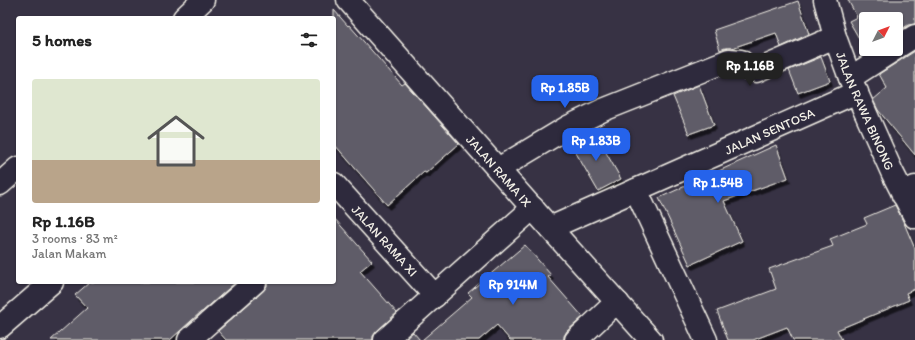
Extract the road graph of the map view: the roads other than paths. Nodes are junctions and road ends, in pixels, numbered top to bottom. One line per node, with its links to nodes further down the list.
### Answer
1 (203, 0): 4 (street)
2 (348, 0): 10 (street, JALAN RAMA IX)
3 (825, 0): 6 (street, JALAN RAWA BINONG)
4 (186, 16)
5 (915, 36): 7 (street, JALAN SENTOSA)
6 (835, 38): 9 (street, JALAN RAWA BINONG); 10 (street)
7 (903, 44)
8 (888, 56): 9 (street, JALAN SENTOSA)
9 (854, 85): 13 (street, JALAN SENTOSA); 15 (street, JALAN RAWA BINONG)
10 (498, 169): 17 (street, JALAN RAMA IX)
11 (16, 170): 12 (street)
12 (0, 184)
13 (636, 190): 19 (street, JALAN SENTOSA); 29 (street)
14 (336, 191): 16 (street, JALAN RAMA XI)
15 (909, 191): 18 (street, JALAN RAWA BINONG)
16 (341, 207): 22 (street, JALAN RAMA XI)
17 (533, 208): 19 (street, JALAN RAMA IX); 22 (street)
18 (915, 217)
19 (550, 228): 23 (street, JALAN RAMA IX)
20 (50, 284): 24 (street)
21 (253, 284): 25 (street)
22 (435, 296): 26 (street)
23 (618, 303): 27 (street); 28 (street, JALAN RAMA IX)
24 (0, 327)
25 (189, 340)
26 (385, 340)
27 (576, 340)
28 (651, 340)
29 (706, 340)

